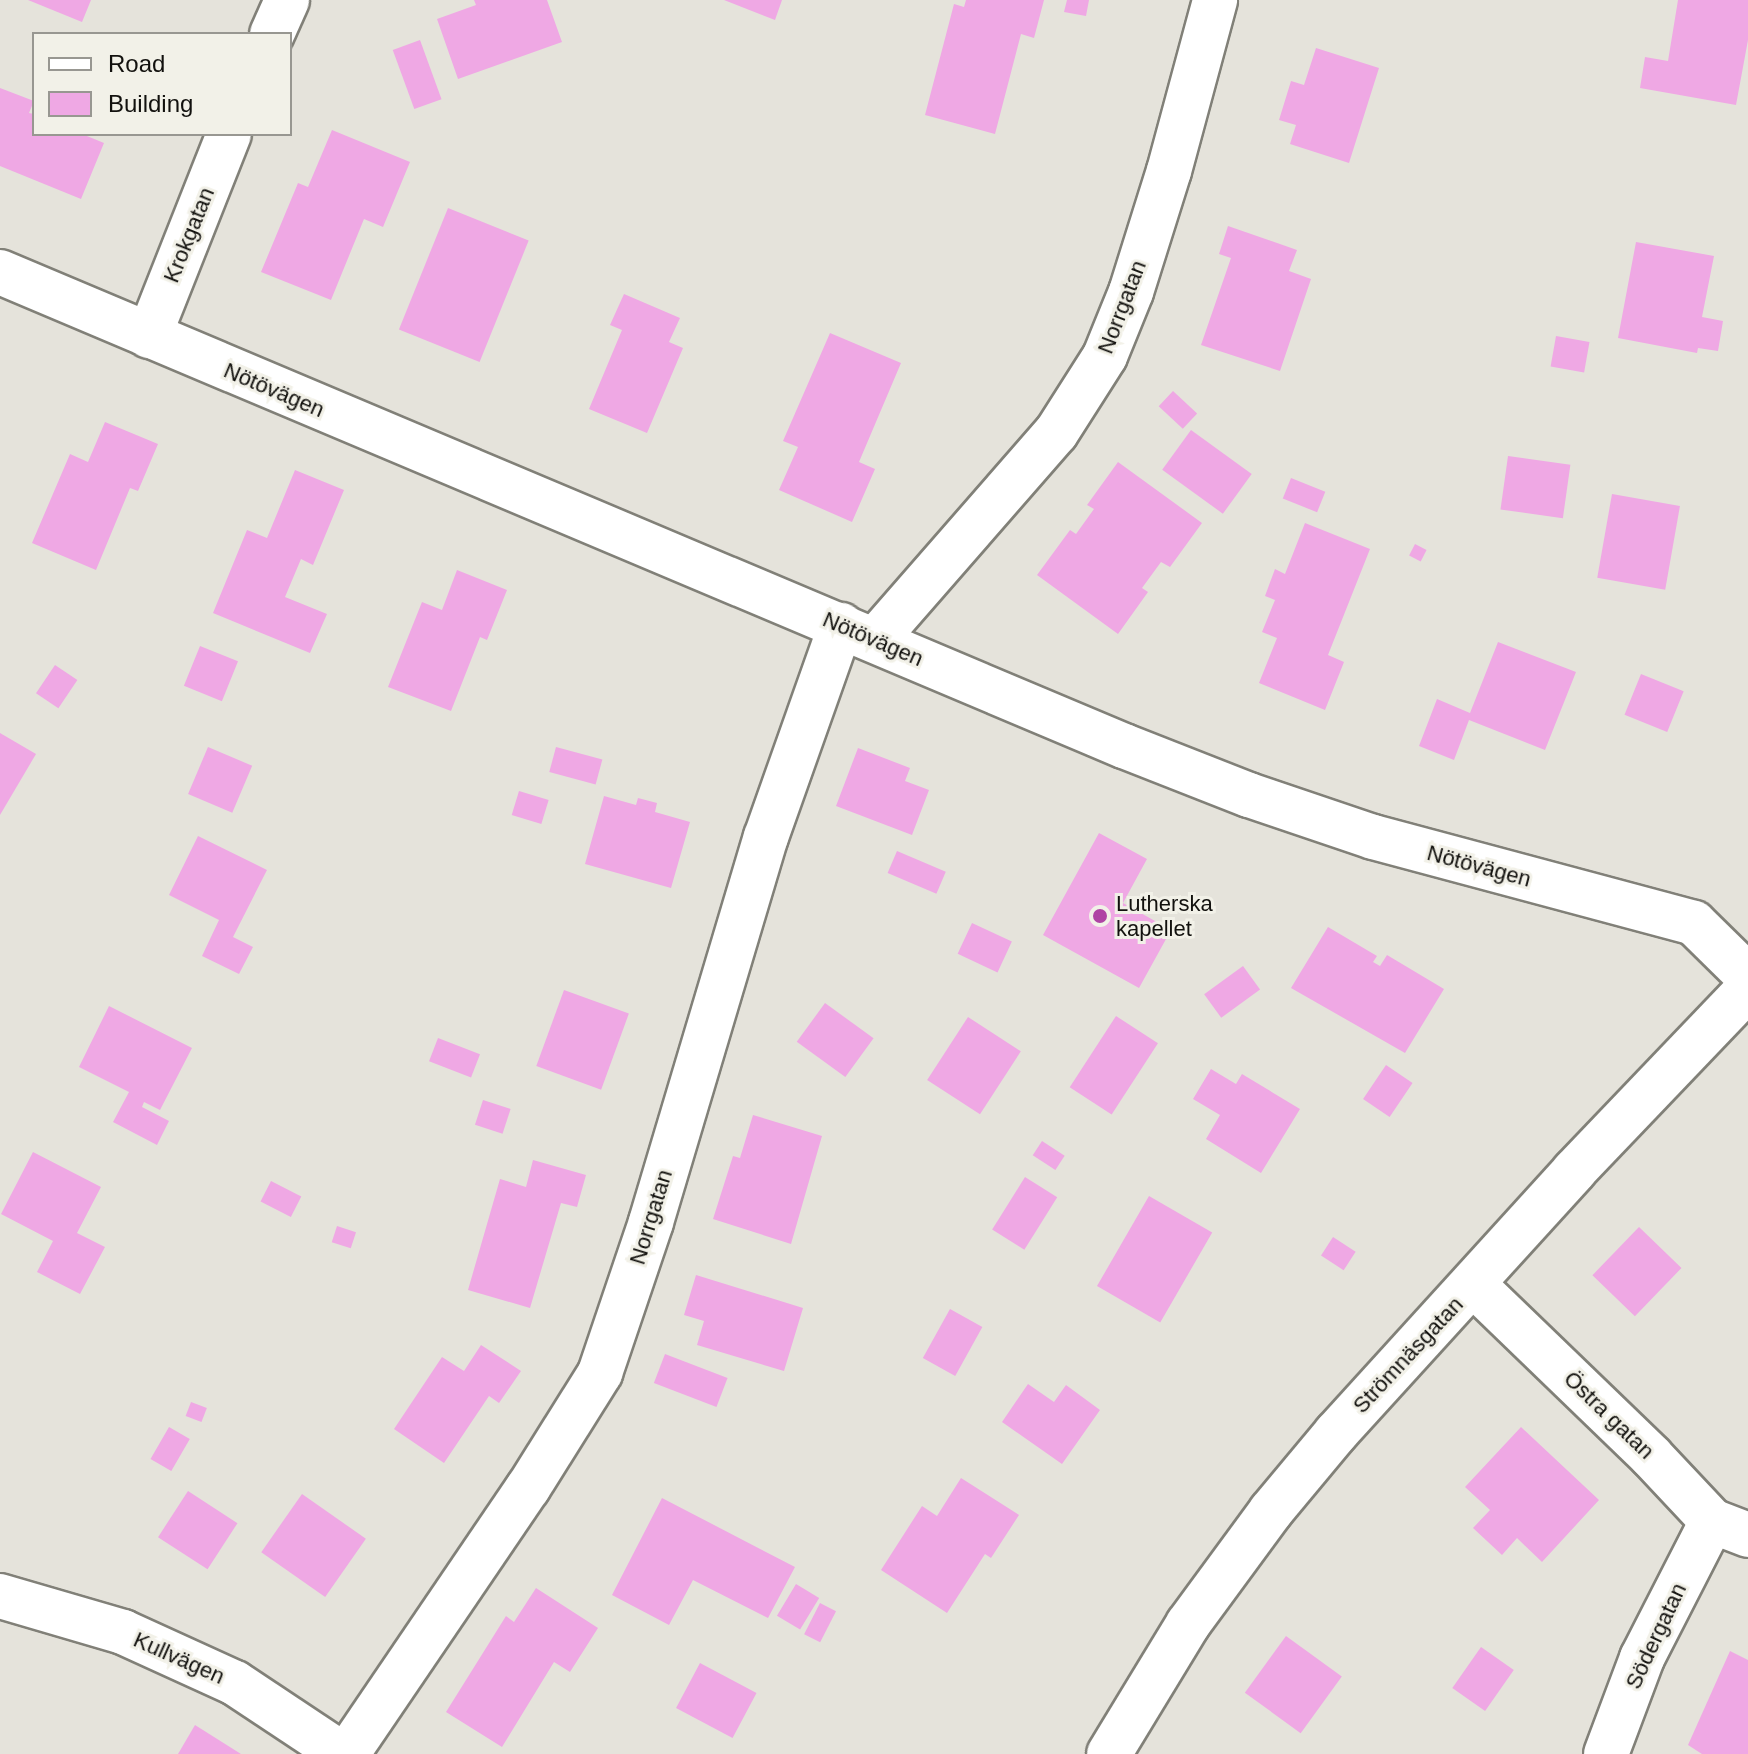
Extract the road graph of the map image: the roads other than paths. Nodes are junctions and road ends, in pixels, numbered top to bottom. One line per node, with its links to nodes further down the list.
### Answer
1 (287, 0): 3 (street)
2 (1215, 0): 7 (street, Norrgatan)
3 (273, 32)
4 (228, 136): 6 (street, Krokgatan)
5 (0, 272): 6 (street, Nötövägen)
6 (149, 336): 7 (street, Nötövägen)
7 (858, 632): 8 (street, Nötövägen); 13 (street, Norrgatan)
8 (1748, 976)
9 (1748, 989): 10 (street, Strömnäsgatan)
10 (1474, 1285): 11 (street, Östra gatan); 14 (street, Strömnäsgatan)
11 (1730, 1528): 15 (street, Södergatan)
12 (0, 1596): 13 (street, Kullvägen)
13 (344, 1754)
14 (1109, 1754)
15 (1606, 1754)

